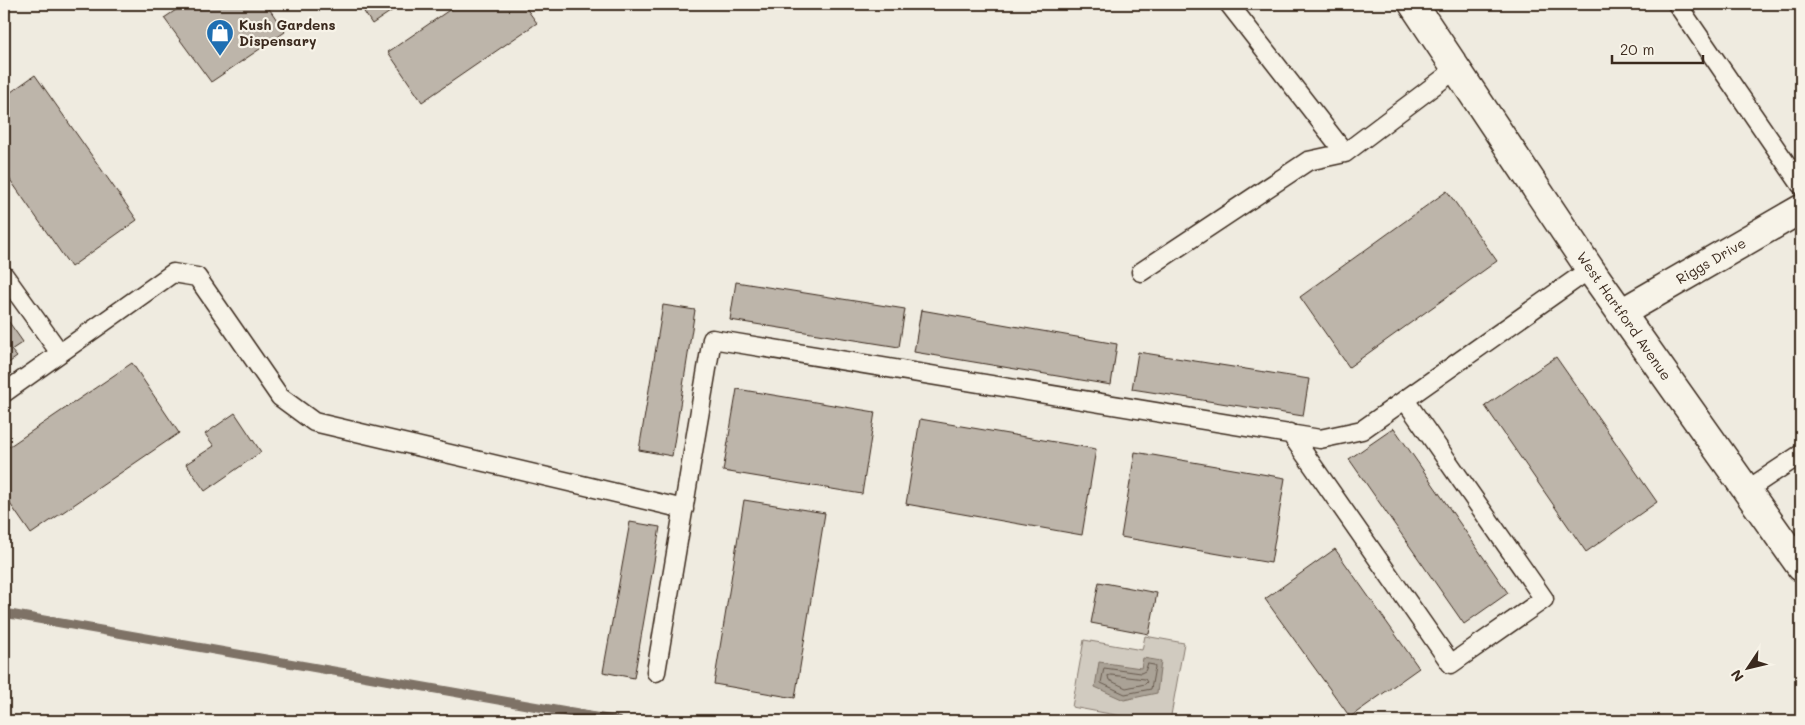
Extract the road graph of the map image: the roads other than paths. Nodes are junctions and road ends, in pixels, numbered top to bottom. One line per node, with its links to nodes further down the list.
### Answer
1 (1229, 4): 6 (lane)
2 (1403, 4): 5 (main road, West Hartford Avenue)
3 (1413, 4): 5 (main road, West Hartford Avenue)
4 (1677, 4): 7 (lane)
5 (1453, 66): 6 (lane); 9 (main road, West Hartford Avenue)
6 (1345, 152): 10 (lane)
7 (1801, 185)
8 (1801, 209): 12 (main road, Riggs Drive)
9 (1590, 269): 12 (main road, West Hartford Avenue); 15 (lane)
10 (1141, 272)
11 (4, 275): 13 (lane)
12 (1621, 313): 18 (main road, West Hartford Avenue)
13 (60, 354): 14 (lane); 19 (lane)
14 (4, 393)
15 (1405, 400): 16 (lane); 16 (lane)
16 (1290, 433): 19 (lane)
17 (1801, 454): 18 (lane)
18 (1747, 490): 20 (main road, West Hartford Avenue)
19 (684, 509): 21 (lane)
20 (1801, 567)
21 (656, 672)

